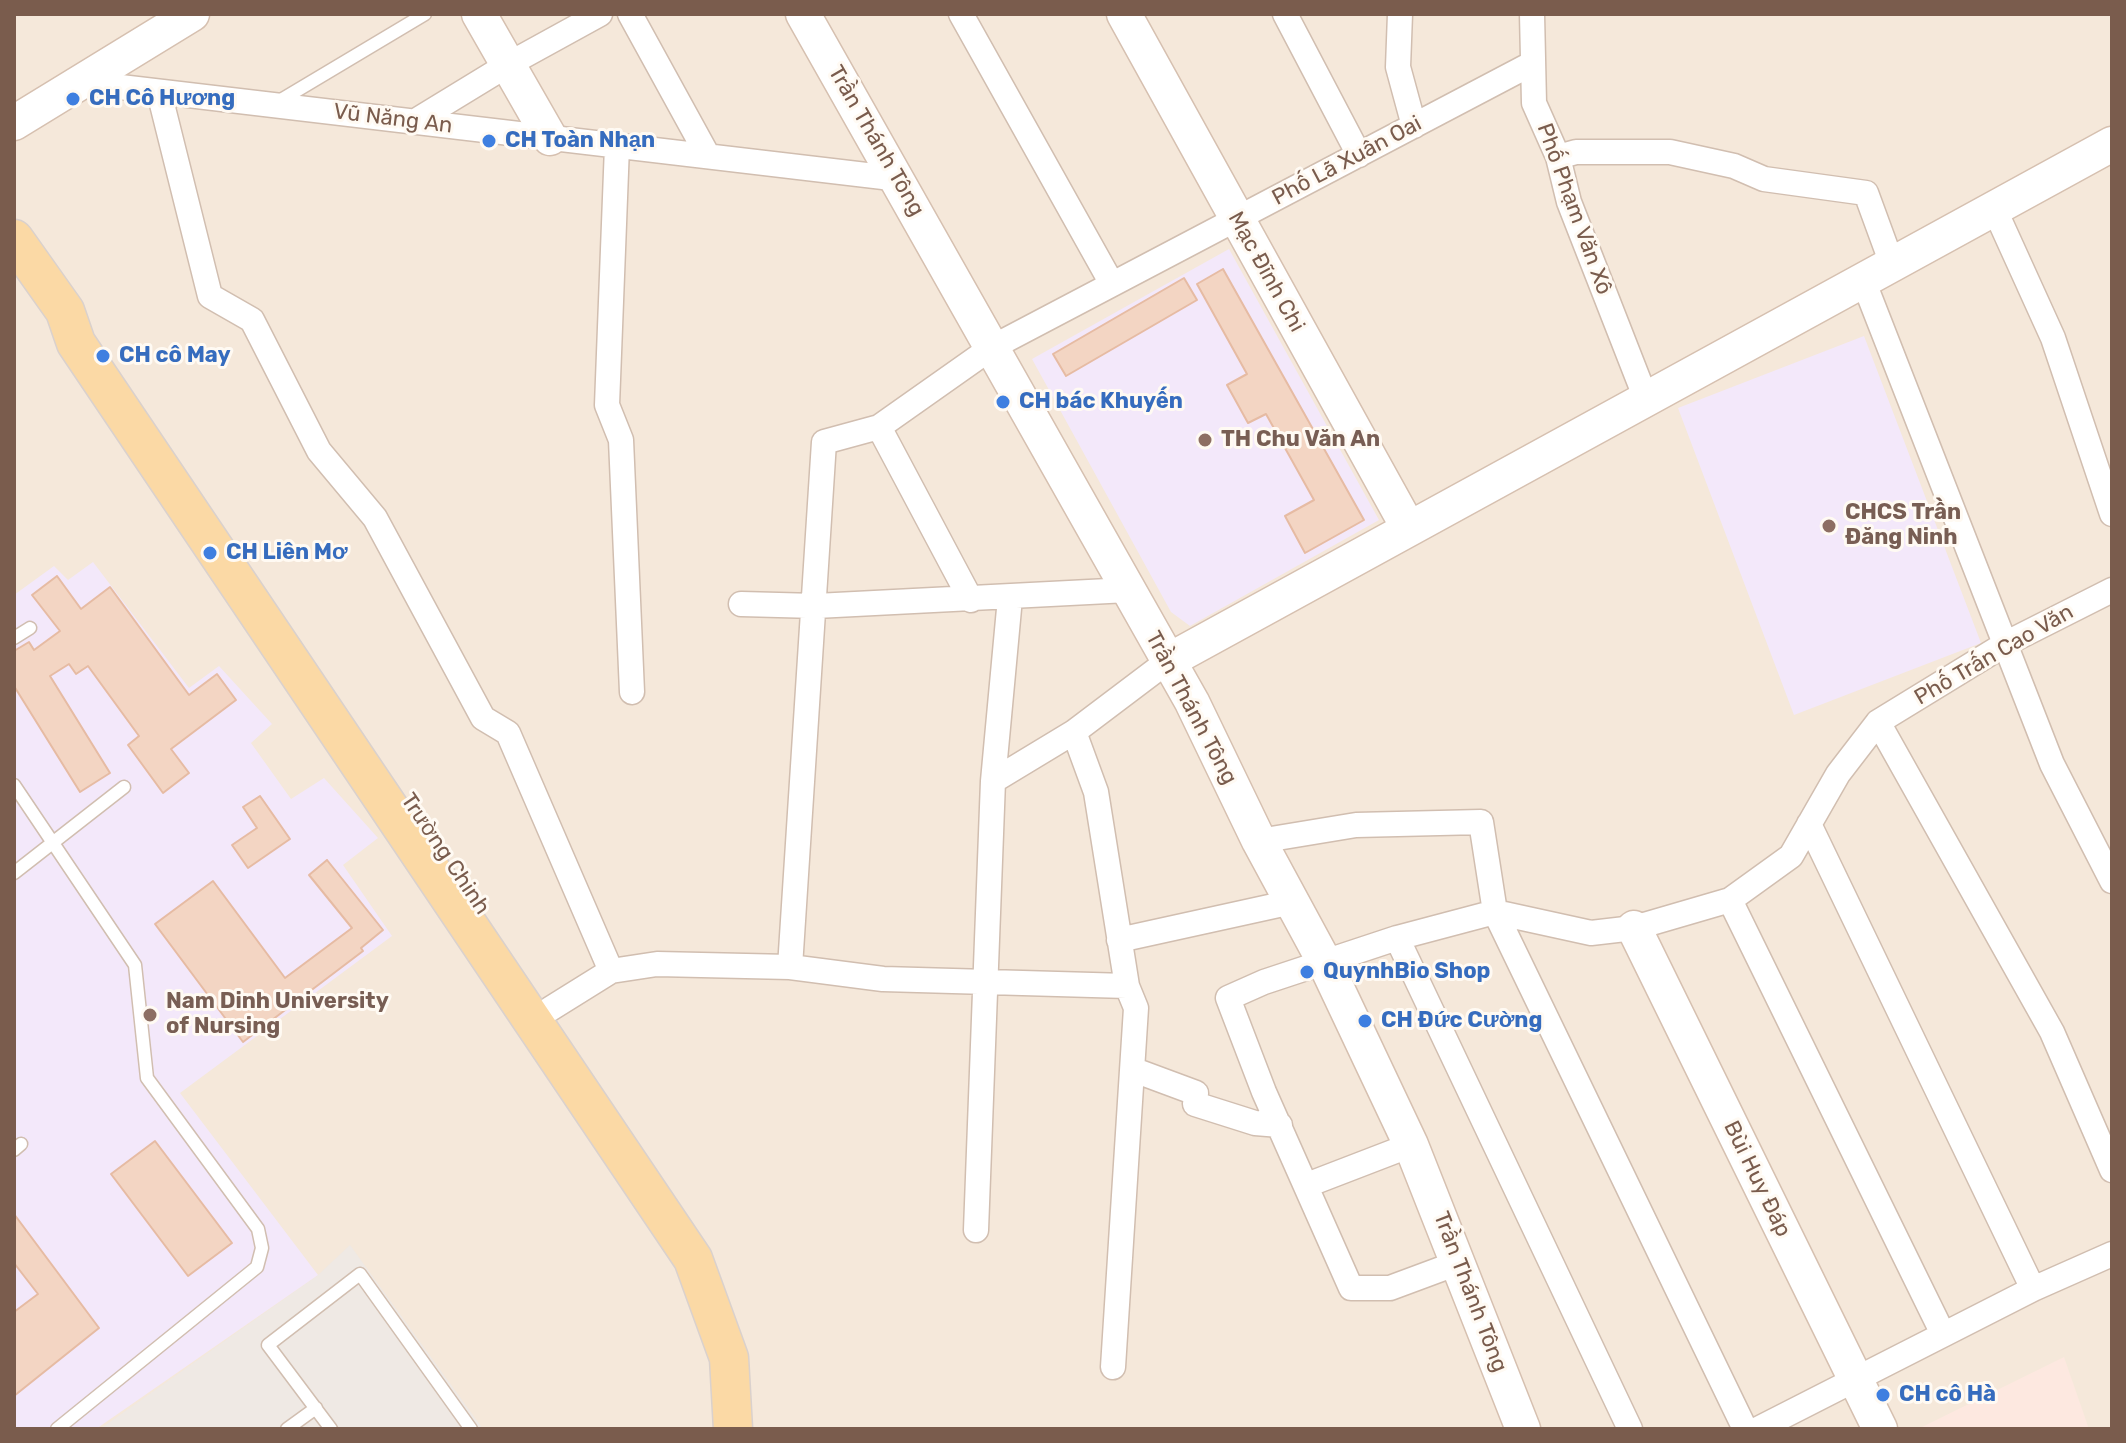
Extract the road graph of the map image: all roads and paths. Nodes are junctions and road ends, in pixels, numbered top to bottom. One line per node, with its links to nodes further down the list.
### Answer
1 (192, 14): 14 (street)
2 (425, 14): 16 (lane)
3 (479, 14): 13 (street)
4 (600, 14): 13 (street)
5 (630, 14): 24 (street)
6 (803, 14): 26 (street, Trần Thánh Tông)
7 (961, 14): 32 (street)
8 (1124, 14): 28 (street, Mạc Đĩnh Chi)
9 (1285, 14): 23 (street)
10 (1400, 14): 19 (street)
11 (1532, 14): 12 (street, Phố Phạm Văn Xô)
12 (1533, 63): 19 (street, Phố Lã Xuân Oai); 25 (street, Phố Phạm Văn Xô)
13 (509, 64): 17 (street); 20 (street)
14 (78, 82): 15 (street, Vũ Năng An); 18 (street)
15 (159, 92): 16 (street, Vũ Năng An); 68 (street)
16 (273, 105): 17 (street, Vũ Năng An)
17 (414, 122): 20 (street, Vũ Năng An)
18 (14, 123)
19 (1414, 126): 23 (street, Phố Lã Xuân Oai)
20 (550, 138): 22 (street, Vũ Năng An)
21 (2112, 144): 27 (street)
22 (617, 146): 24 (street, Vũ Năng An); 49 (street)
23 (1359, 155): 28 (street, Phố Lã Xuân Oai)
24 (708, 156): 26 (street, Vũ Năng An)
25 (1558, 157): 30 (street); 35 (street, Phố Phạm Văn Xô)
26 (900, 179): 34 (street, Trần Thánh Tông)
27 (1994, 208): 30 (street); 37 (street)
28 (1236, 219): 32 (street, Phố Lã Xuân Oai); 38 (street, Mạc Đĩnh Chi)
29 (14, 239): 33 (main road, Trường Chinh)
30 (1892, 264): 31 (street)
31 (1863, 280): 35 (street); 47 (street)
32 (1112, 284): 34 (street, Phố Lã Xuân Oai)
33 (65, 311): 71 (main road, Trường Chinh); 89 (main road, Trường Chinh)
34 (991, 348): 36 (street, Phố Lã Xuân Oai); 39 (street, Trần Thánh Tông)
35 (1646, 399): 38 (street)
36 (879, 427): 42 (street); 44 (street, Phố Lã Xuân Oai)
37 (2112, 514)
38 (1409, 529): 48 (street)
39 (1128, 590): 41 (street); 48 (street, Trần Thánh Tông)
40 (2112, 590): 47 (street, Phố Trấn Cao Văn)
41 (1010, 598): 42 (street); 52 (street)
42 (971, 600): 44 (street)
43 (741, 604): 44 (street)
44 (816, 606): 67 (street)
45 (30, 628): 46 (lane)
46 (14, 638)
47 (2007, 643): 50 (street, Phố Trấn Cao Văn); 59 (street)
48 (1168, 661): 51 (street); 56 (street, Trần Thánh Tông)
49 (632, 692)
50 (1878, 722): 55 (street); 75 (street)
51 (1074, 732): 52 (street); 65 (street)
52 (993, 781): 69 (street)
53 (14, 785): 57 (lane)
54 (124, 787): 57 (lane)
55 (1809, 824): 60 (street); 80 (street)
56 (1259, 841): 61 (street, Trần Thánh Tông); 62 (street)
57 (52, 844): 58 (lane); 85 (lane)
58 (14, 873)
59 (2112, 881)
60 (1730, 900): 63 (street); 81 (street)
61 (1292, 902): 65 (street); 66 (street, Trần Thánh Tông)
62 (1495, 912): 63 (street); 64 (street); 93 (street)
63 (1634, 928): 83 (street, Bùi Huy Đáp)
64 (1397, 938): 66 (street); 92 (street)
65 (1119, 940): 70 (street)
66 (1325, 963): 73 (street); 74 (street, Trần Thánh Tông)
67 (790, 967): 68 (street); 69 (street)
68 (611, 971): 71 (street)
69 (985, 982): 70 (street); 77 (street)
70 (1127, 986): 72 (street)
71 (550, 1009): 90 (main road, Trường Chinh)
72 (1134, 1070): 73 (street); 82 (street)
73 (1280, 1125): 76 (street)
74 (1411, 1145): 76 (street); 79 (street, Trần Thánh Tông)
75 (2112, 1170)
76 (1307, 1185): 79 (street)
77 (976, 1230)
78 (2112, 1254): 80 (street)
79 (1460, 1262): 91 (street, Trần Thánh Tông)
80 (2033, 1289): 81 (street)
81 (1943, 1334): 83 (street)
82 (1113, 1367)
83 (1855, 1380): 94 (street); 95 (street, Bùi Huy Đáp)
84 (316, 1408): 86 (lane); 87 (lane); 88 (lane)
85 (57, 1429)
86 (287, 1429)
87 (331, 1429)
88 (471, 1429)
89 (733, 1429)
90 (757, 1429)
91 (1523, 1429)
92 (1630, 1429)
93 (1745, 1429)
94 (1758, 1429)
95 (1880, 1429)

